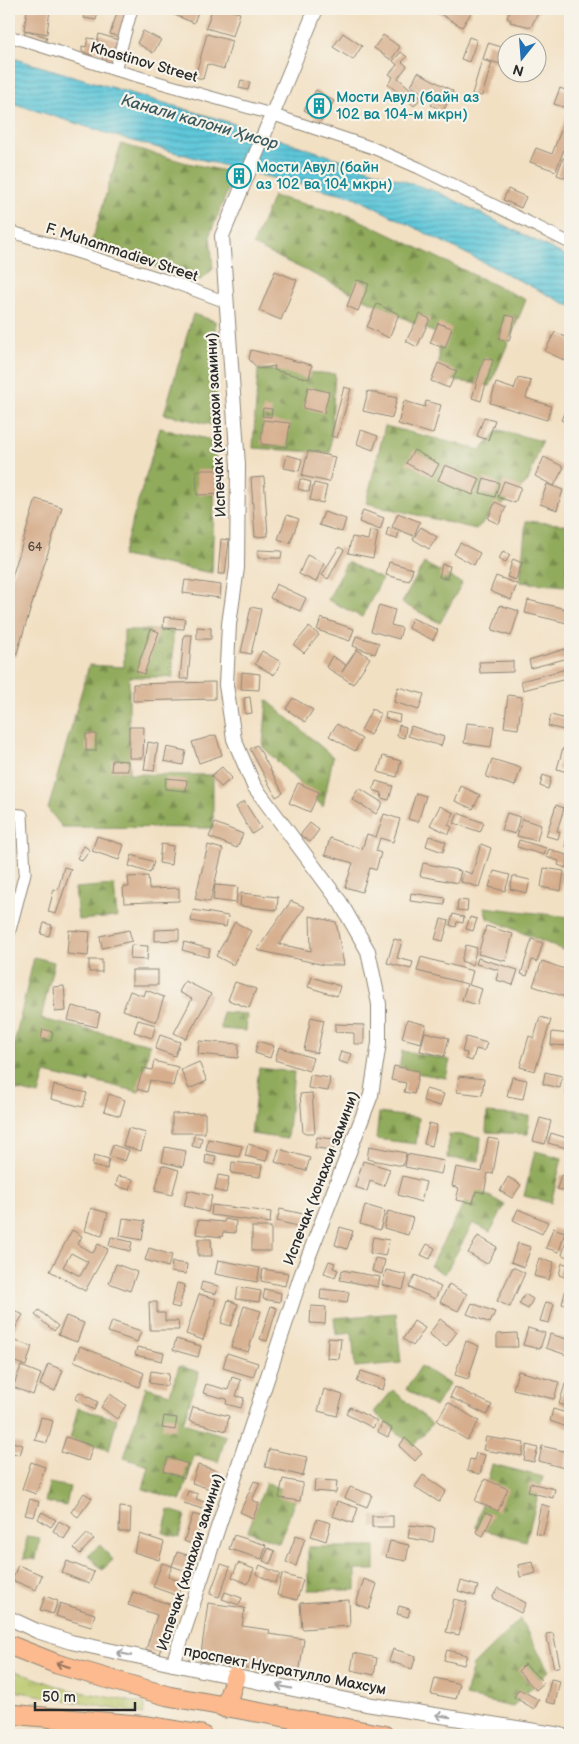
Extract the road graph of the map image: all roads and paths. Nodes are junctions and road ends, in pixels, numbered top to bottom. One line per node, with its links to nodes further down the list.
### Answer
1 (132, 9): 4 (street)
2 (316, 9): 5 (street, Испечак (хонахои замини))
3 (9, 36): 4 (street, Khastinov Street)
4 (115, 70): 5 (street, Khastinov Street)
5 (271, 114): 7 (street, Khastinov Street); 8 (street, Испечак (хонахои замини))
6 (9, 232): 8 (street, F. Muhammadiev Street)
7 (570, 243)
8 (226, 302): 13 (street, Испечак (хонахои замини))
9 (9, 814): 10 (street)
10 (9, 934)
11 (9, 1618): 13 (street, проспект Нусратулло Махсум, one-way to 11)
12 (9, 1645): 15 (highway, one-way to 12)
13 (173, 1664): 14 (street, проспект Нусратулло Махсум)
14 (235, 1677): 15 (highway); 19 (street, проспект Нусратулло Махсум, one-way to 14)
15 (225, 1708): 18 (highway)
16 (9, 1714): 17 (highway)
17 (202, 1735)
18 (384, 1735)
19 (561, 1735)

